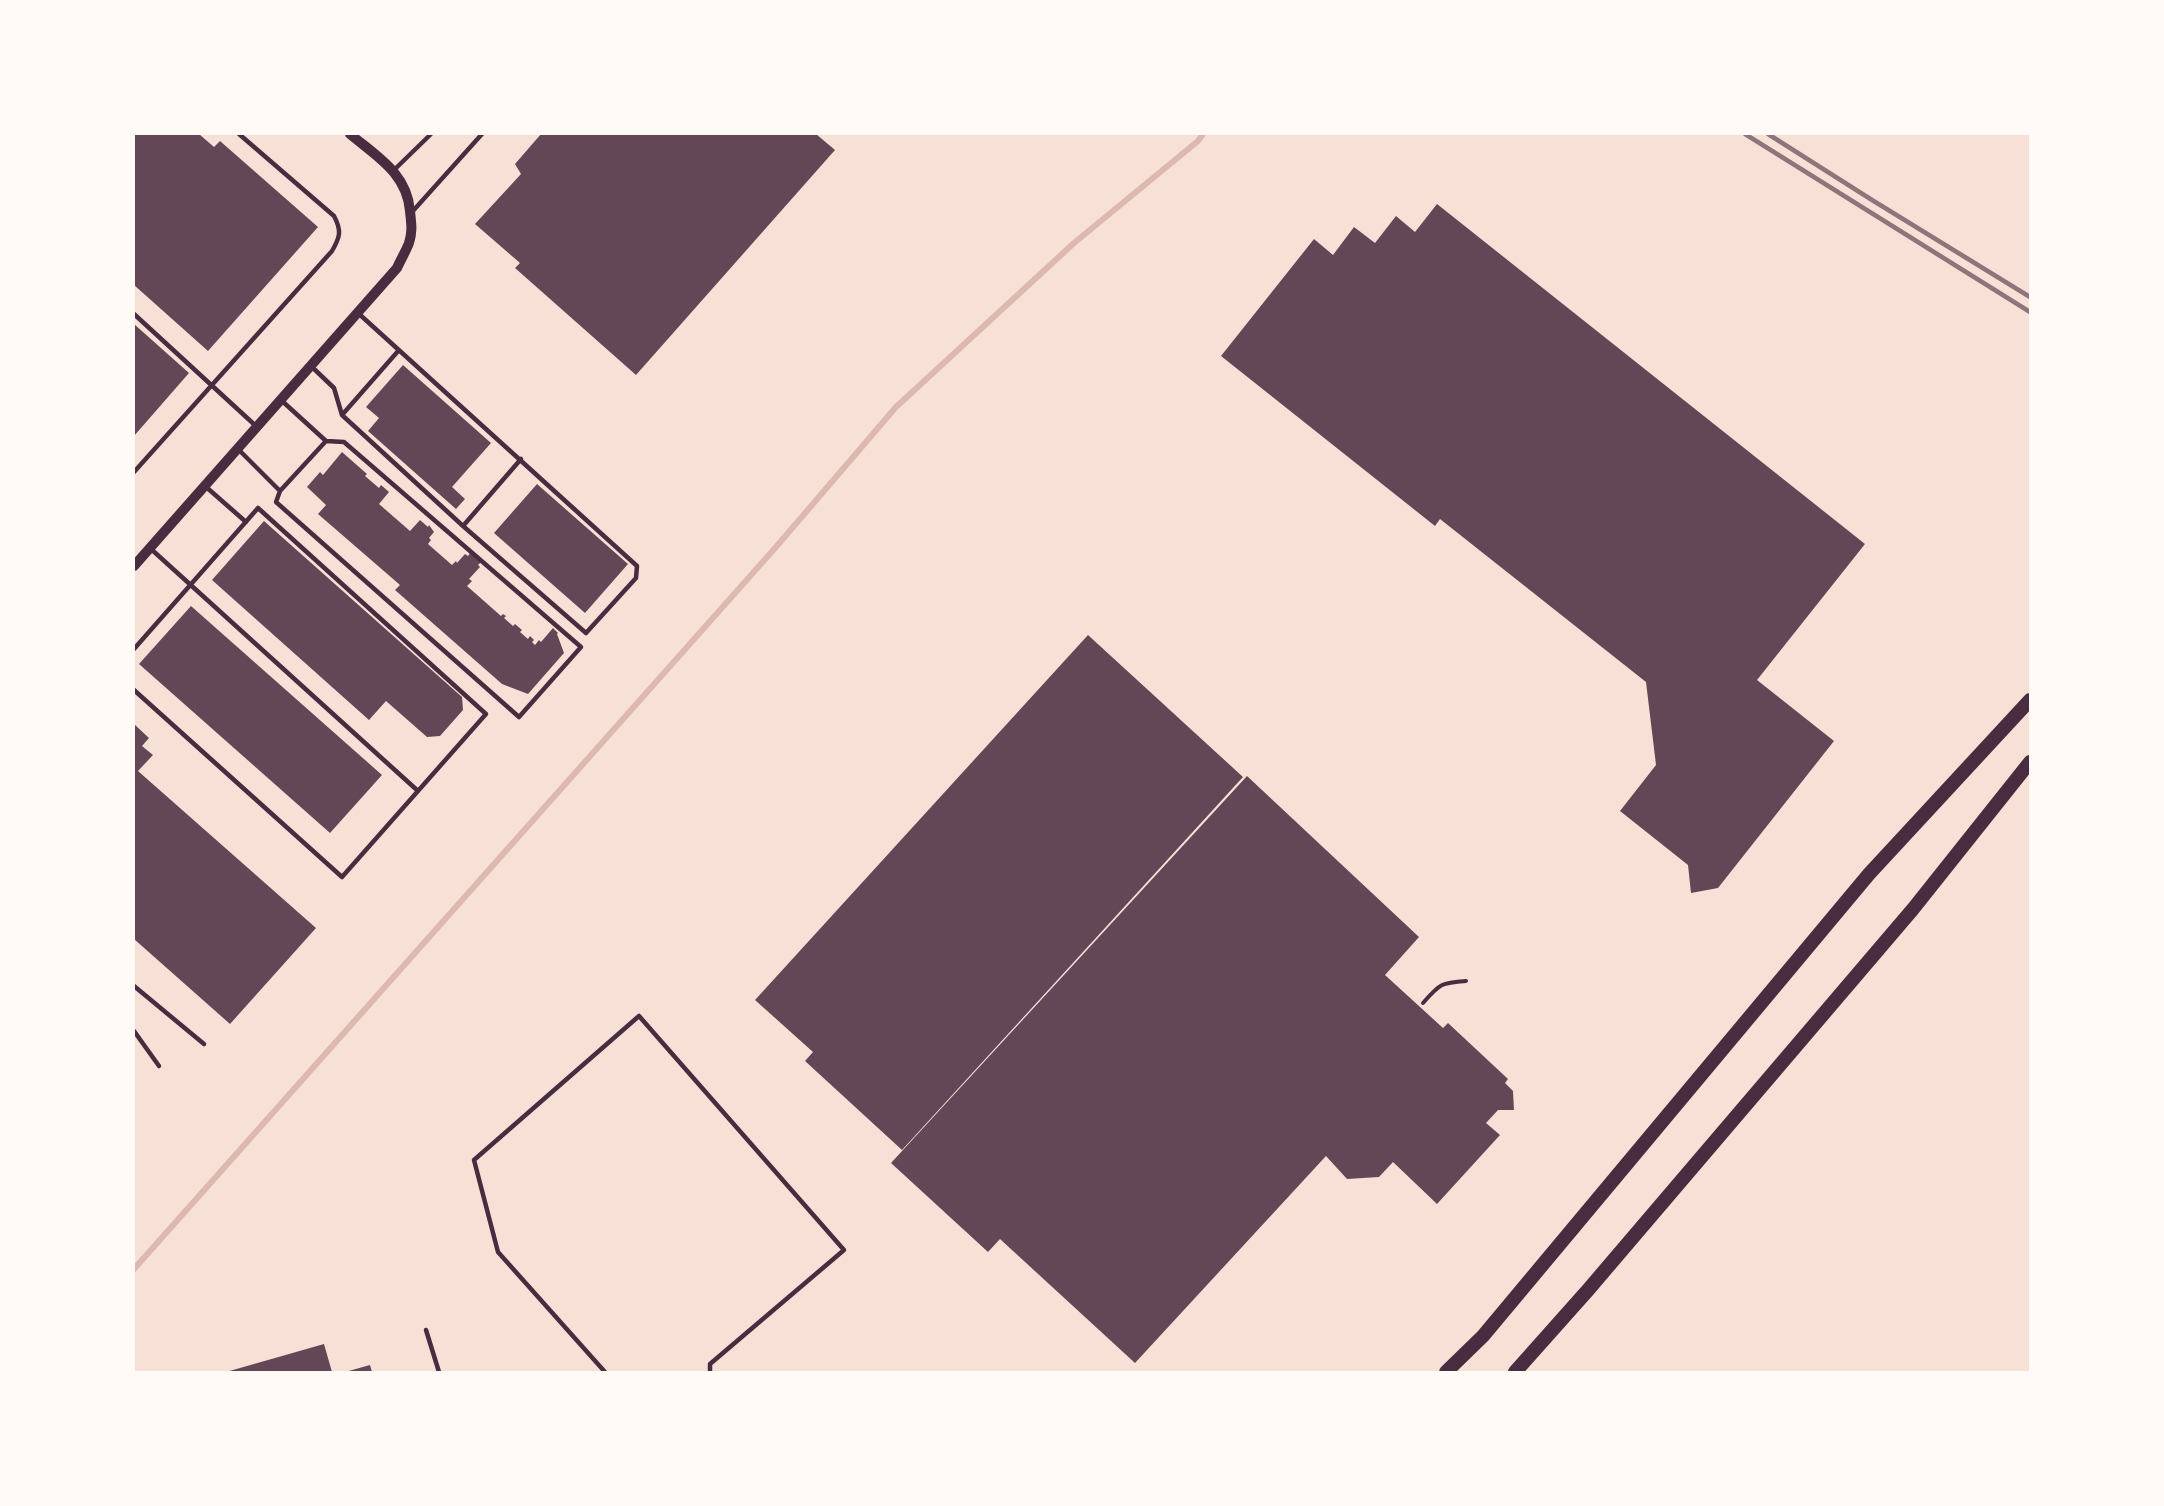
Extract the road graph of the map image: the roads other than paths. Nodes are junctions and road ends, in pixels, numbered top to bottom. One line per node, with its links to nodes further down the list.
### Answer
1 (239, 134): 11 (lane)
2 (350, 134): 5 (street)
3 (432, 134): 5 (lane)
4 (482, 134): 6 (lane)
5 (393, 171): 6 (street)
6 (410, 213): 7 (street)
7 (358, 313): 9 (lane); 10 (street)
8 (134, 314): 11 (lane)
9 (399, 350): 13 (lane); 17 (lane)
10 (311, 366): 12 (street); 13 (lane)
11 (212, 385): 14 (lane); 18 (lane)
12 (281, 400): 14 (street); 15 (lane)
13 (342, 416): 22 (lane)
14 (257, 427): 16 (street)
15 (326, 441): 20 (lane); 20 (lane)
16 (238, 448): 19 (street); 20 (lane)
17 (521, 459): 22 (lane); 22 (lane)
18 (134, 472)
19 (205, 486): 21 (lane); 23 (street)
20 (280, 491)
21 (246, 522): 25 (lane); 30 (lane)
22 (463, 526)
23 (149, 548): 24 (street); 25 (lane)
24 (134, 566)
25 (190, 585): 26 (lane); 30 (lane)
26 (134, 649)
27 (134, 690): 30 (lane)
28 (2031, 700): 39 (main road)
29 (2031, 762): 40 (main road)
30 (418, 791)
31 (134, 986): 33 (lane)
32 (134, 1031): 34 (lane)
33 (204, 1044)
34 (159, 1066)
35 (426, 1330): 36 (lane)
36 (439, 1372)
37 (605, 1372): 38 (lane)
38 (710, 1372)
39 (1446, 1372)
40 (1515, 1372)

